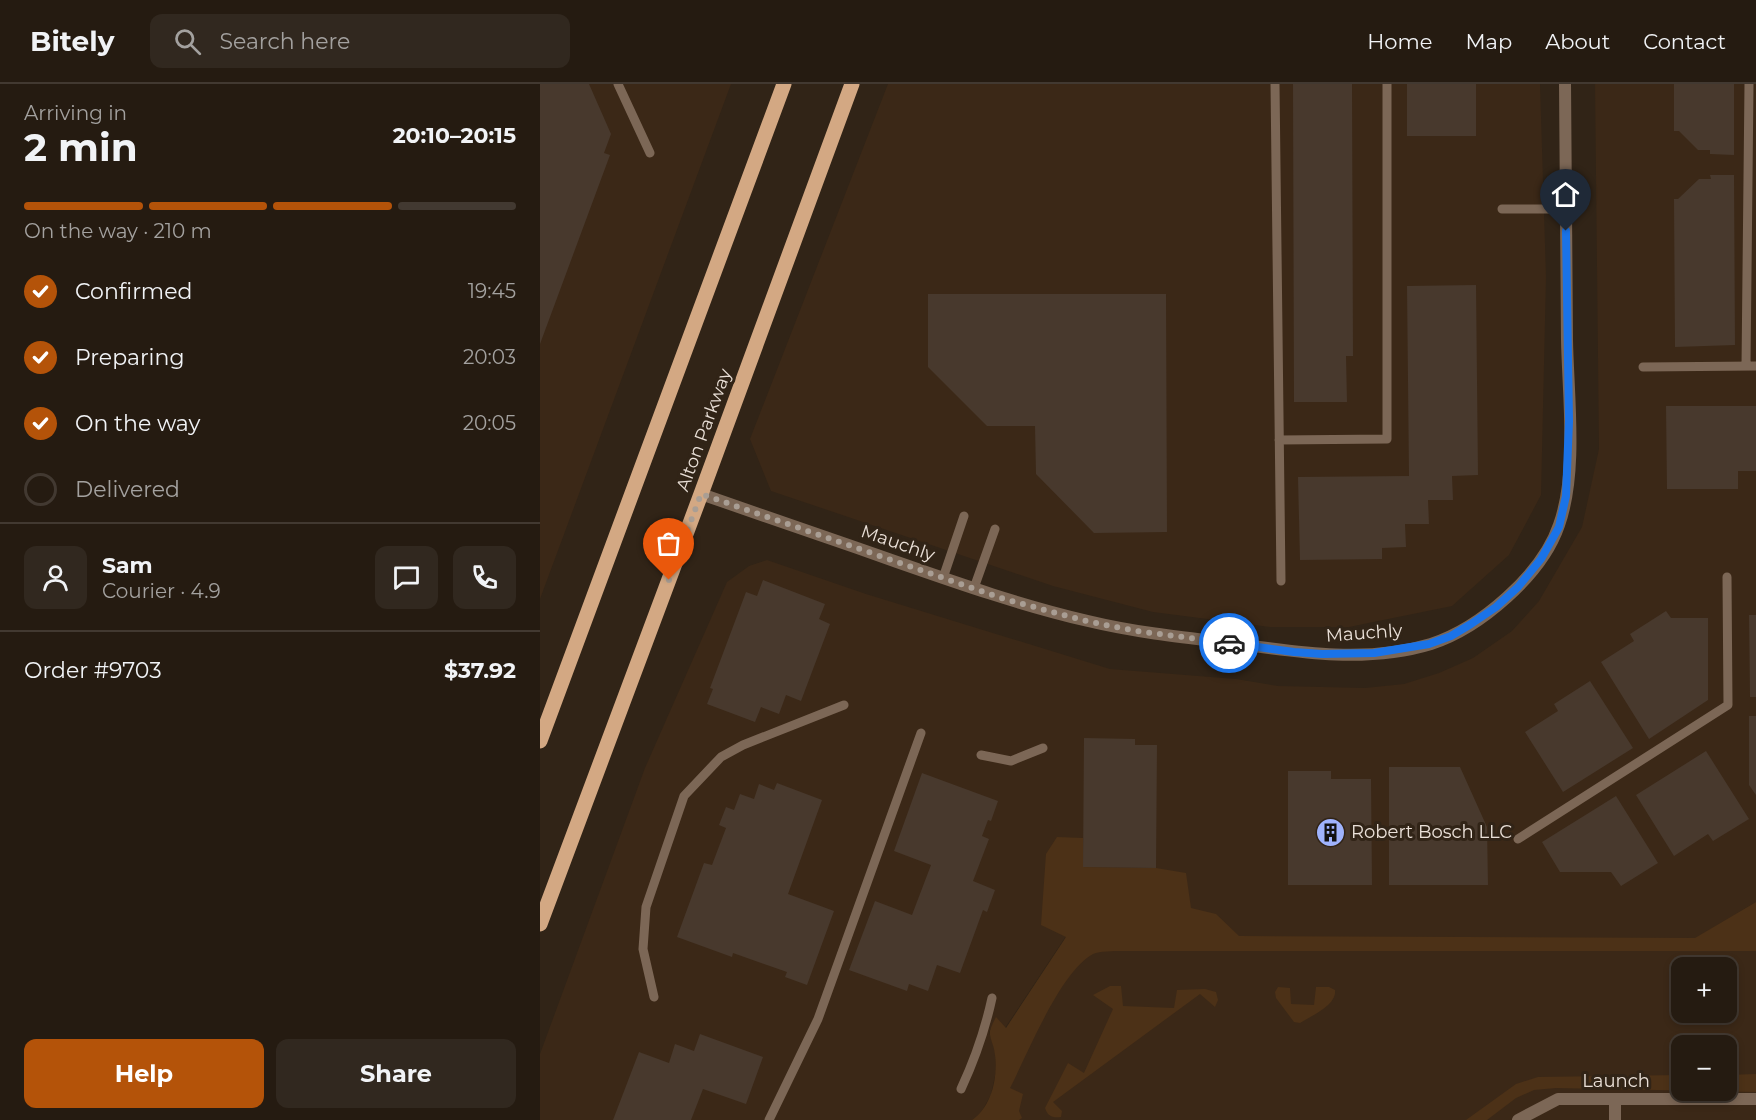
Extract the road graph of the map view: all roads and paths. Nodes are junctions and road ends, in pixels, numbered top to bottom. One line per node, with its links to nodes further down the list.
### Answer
1 (618, 84): 8 (lane)
2 (784, 84): 24 (main road)
3 (852, 84): 15 (main road, Alton Parkway)
4 (1275, 84): 14 (lane)
5 (1388, 84): 14 (lane)
6 (1565, 84): 10 (street, Mauchly)
7 (1749, 84): 11 (lane)
8 (650, 153)
9 (1502, 209): 10 (lane)
10 (1566, 209): 21 (street, Mauchly)
11 (1746, 366): 12 (lane); 13 (lane)
12 (1756, 366)
13 (1643, 367)
14 (1279, 440): 20 (lane)
15 (701, 494): 19 (street, Mauchly); 28 (main road, Alton Parkway)
16 (964, 516): 19 (lane)
17 (995, 529): 21 (lane)
18 (1726, 577): 27 (lane)
19 (943, 578): 21 (street, Mauchly)
20 (1281, 581)
21 (974, 588)
22 (844, 705): 29 (lane)
23 (921, 733): 34 (lane)
24 (540, 741)
25 (1043, 748): 26 (lane)
26 (981, 755)
27 (1518, 839)
28 (540, 924)
29 (654, 997)
30 (992, 998): 31 (lane)
31 (961, 1089)
32 (1615, 1099): 33 (street, Launch); 35 (street, Launch); 36 (street)
33 (1756, 1099)
34 (769, 1120)
35 (1518, 1120)
36 (1615, 1120)

